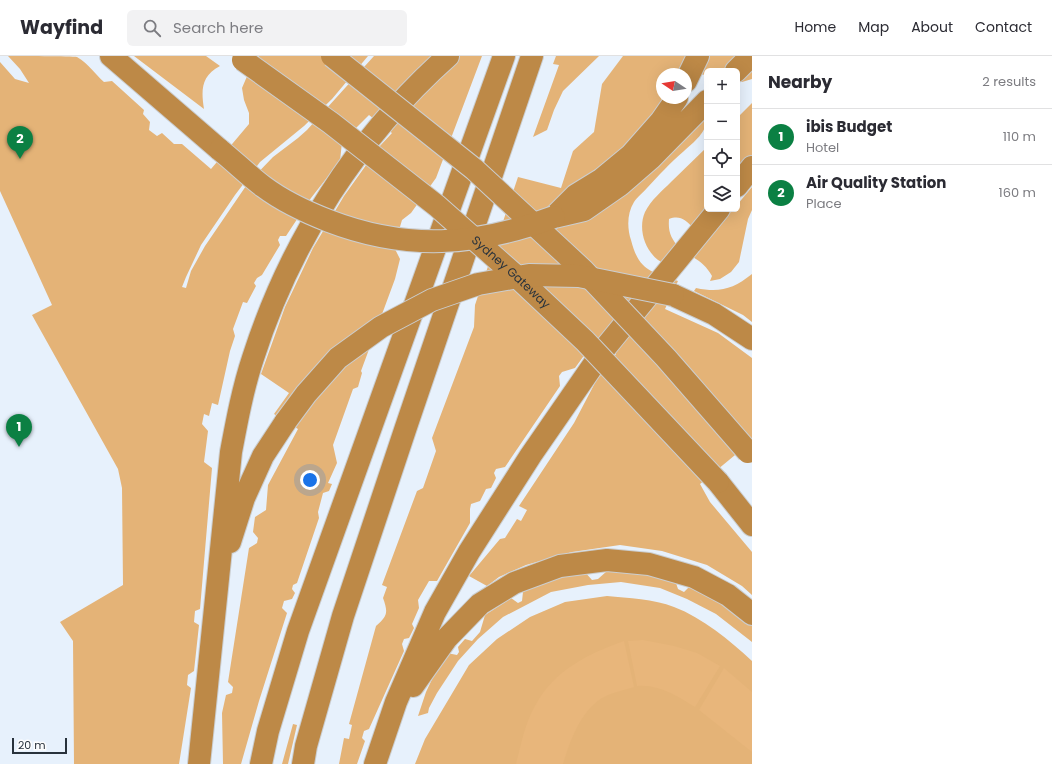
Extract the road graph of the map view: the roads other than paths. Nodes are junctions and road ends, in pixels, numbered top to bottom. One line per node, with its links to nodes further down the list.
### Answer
1 (111, 56): 16 (highway, bridge)
2 (332, 56): 18 (highway, bridge)
3 (448, 56): 21 (highway)
4 (504, 56): 23 (highway)
5 (532, 56): 24 (highway)
6 (698, 56): 9 (highway)
7 (751, 56): 10 (highway)
8 (240, 58): 19 (highway, Sydney Gateway, bridge)
9 (692, 68)
10 (739, 68)
11 (673, 104): 16 (highway)
12 (704, 104): 16 (highway)
13 (752, 167): 14 (highway)
14 (740, 182)
15 (717, 212): 25 (highway, bridge)
16 (554, 218)
17 (752, 339): 21 (highway, bridge)
18 (750, 454)
19 (752, 525)
20 (752, 614): 25 (highway)
21 (209, 659): 22 (highway)
22 (199, 764)
23 (261, 764)
24 (303, 764)
25 (376, 764)

